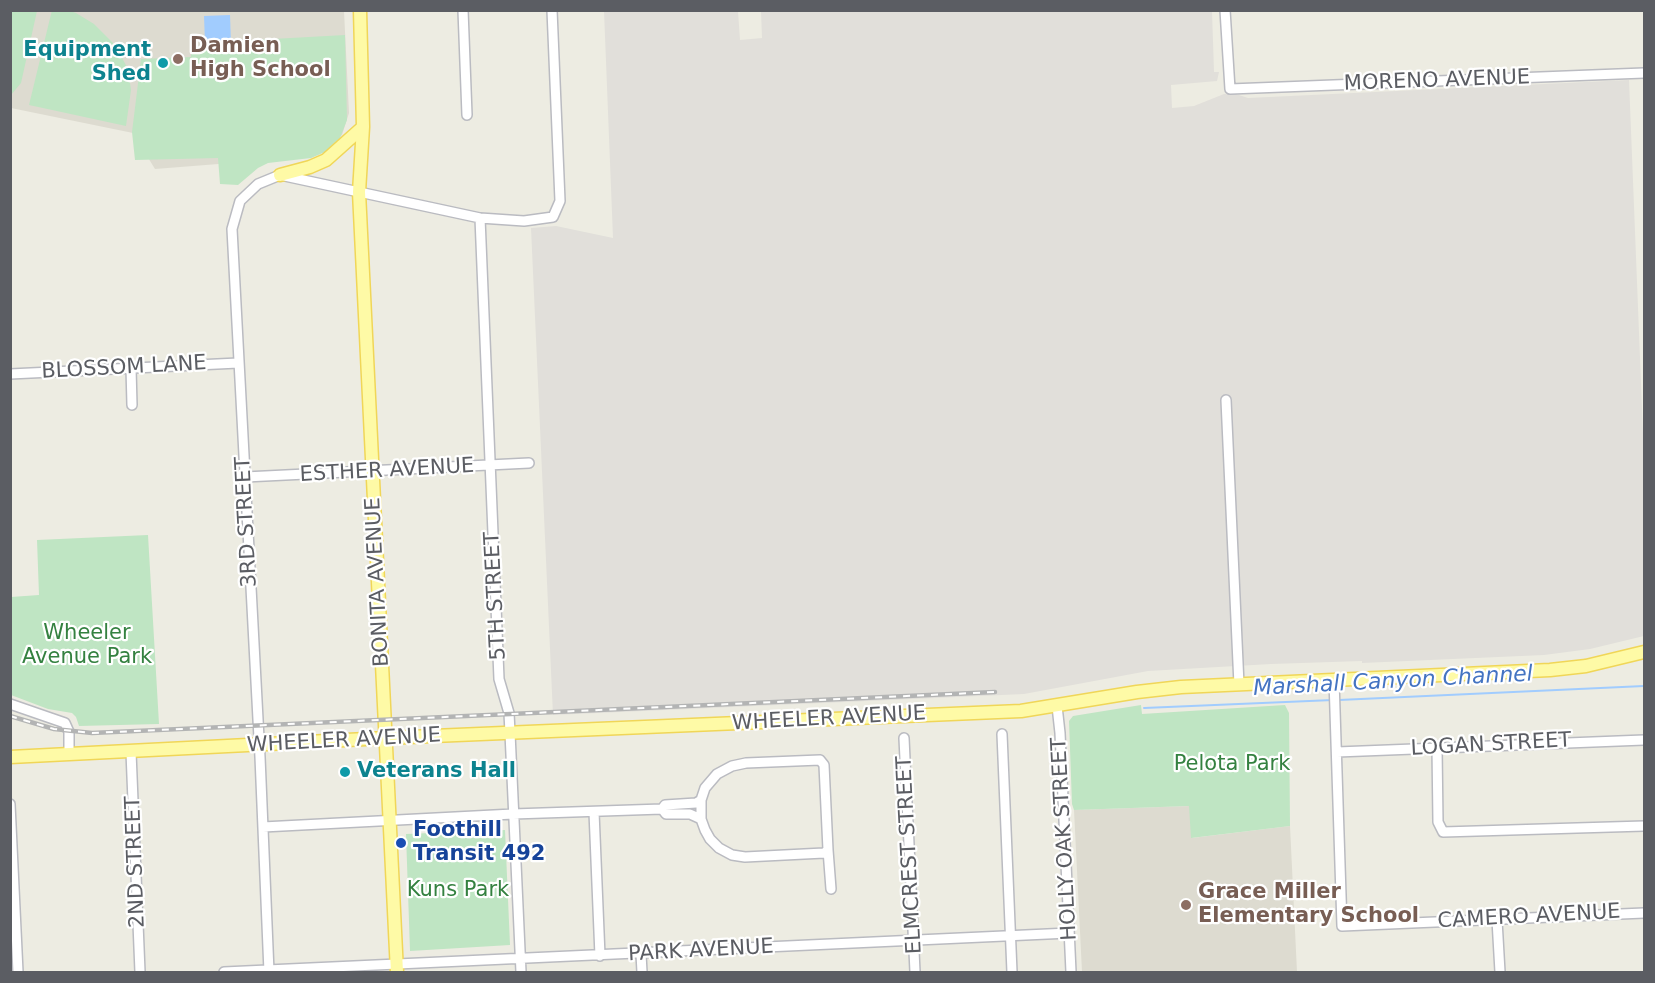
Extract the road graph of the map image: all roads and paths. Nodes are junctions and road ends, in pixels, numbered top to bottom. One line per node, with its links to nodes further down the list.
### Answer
1 (360, 10): 7 (main road, BONITA AVENUE)
2 (463, 10): 6 (street)
3 (552, 10): 10 (street)
4 (1225, 10): 5 (street, MORENO AVENUE)
5 (1644, 73)
6 (467, 115)
7 (363, 127): 8 (main road); 9 (main road, BONITA AVENUE)
8 (280, 176): 9 (street); 11 (street, 3RD STREET)
9 (359, 192): 10 (street); 18 (main road, BONITA AVENUE)
10 (480, 218): 17 (street, 5TH STREET)
11 (238, 363): 12 (street, BLOSSOM LANE); 19 (street, 3RD STREET)
12 (131, 368): 13 (street, BLOSSOM LANE); 15 (street)
13 (10, 374)
14 (1226, 400): 22 (street)
15 (132, 405)
16 (529, 463): 17 (street, ESTHER AVENUE)
17 (490, 466): 18 (street, ESTHER AVENUE); 25 (street, 5TH STREET)
18 (373, 472): 19 (street, ESTHER AVENUE); 27 (main road, BONITA AVENUE)
19 (245, 477): 30 (street, 3RD STREET)
20 (1644, 652): 21 (main road, WHEELER AVENUE)
21 (1334, 680): 22 (main road, WHEELER AVENUE); 33 (street)
22 (1239, 685): 24 (main road, WHEELER AVENUE)
23 (10, 704): 34 (street)
24 (1057, 706): 25 (main road, WHEELER AVENUE); 49 (street, HOLLY OAK STREET)
25 (510, 734): 27 (main road, WHEELER AVENUE); 40 (street, 5TH STREET)
26 (1002, 734): 50 (street)
27 (386, 738): 30 (main road, WHEELER AVENUE); 42 (main road, BONITA AVENUE)
28 (904, 738): 51 (street, ELMCREST STREET)
29 (1644, 740): 31 (street, LOGAN STREET)
30 (259, 745): 32 (main road, WHEELER AVENUE); 44 (street, 3RD STREET)
31 (1437, 748): 33 (street, LOGAN STREET); 43 (street)
32 (131, 752): 34 (main road, WHEELER AVENUE); 58 (street, 2ND STREET)
33 (1337, 752): 48 (street, CAMERO AVENUE)
34 (69, 754): 35 (main road, WHEELER AVENUE)
35 (10, 758)
36 (702, 800): 38 (street); 41 (street); 45 (street)
37 (10, 804): 57 (street)
38 (662, 809): 39 (street); 41 (street)
39 (594, 812): 40 (street); 53 (street)
40 (513, 814): 42 (street); 54 (street, 5TH STREET)
41 (701, 819): 45 (street)
42 (390, 821): 44 (street); 55 (main road, BONITA AVENUE)
43 (1644, 826)
44 (263, 827): 56 (street, 3RD STREET)
45 (828, 850): 46 (street)
46 (831, 889)
47 (1644, 913): 48 (street, CAMERO AVENUE)
48 (1497, 920): 65 (street)
49 (1069, 933): 50 (street, PARK AVENUE); 64 (street, HOLLY OAK STREET)
50 (1011, 936): 51 (street, PARK AVENUE); 63 (street)
51 (913, 941): 52 (street, PARK AVENUE); 62 (street, ELMCREST STREET)
52 (641, 954): 53 (street, PARK AVENUE); 61 (street)
53 (600, 956): 54 (street, PARK AVENUE)
54 (520, 959): 55 (street, PARK AVENUE); 60 (street, 5TH STREET)
55 (397, 968): 56 (street, PARK AVENUE)
56 (269, 971): 59 (street, PARK AVENUE)
57 (18, 972)
58 (140, 972)
59 (224, 972)
60 (521, 972)
61 (642, 972)
62 (915, 972)
63 (1012, 972)
64 (1071, 972)
65 (1500, 972)

